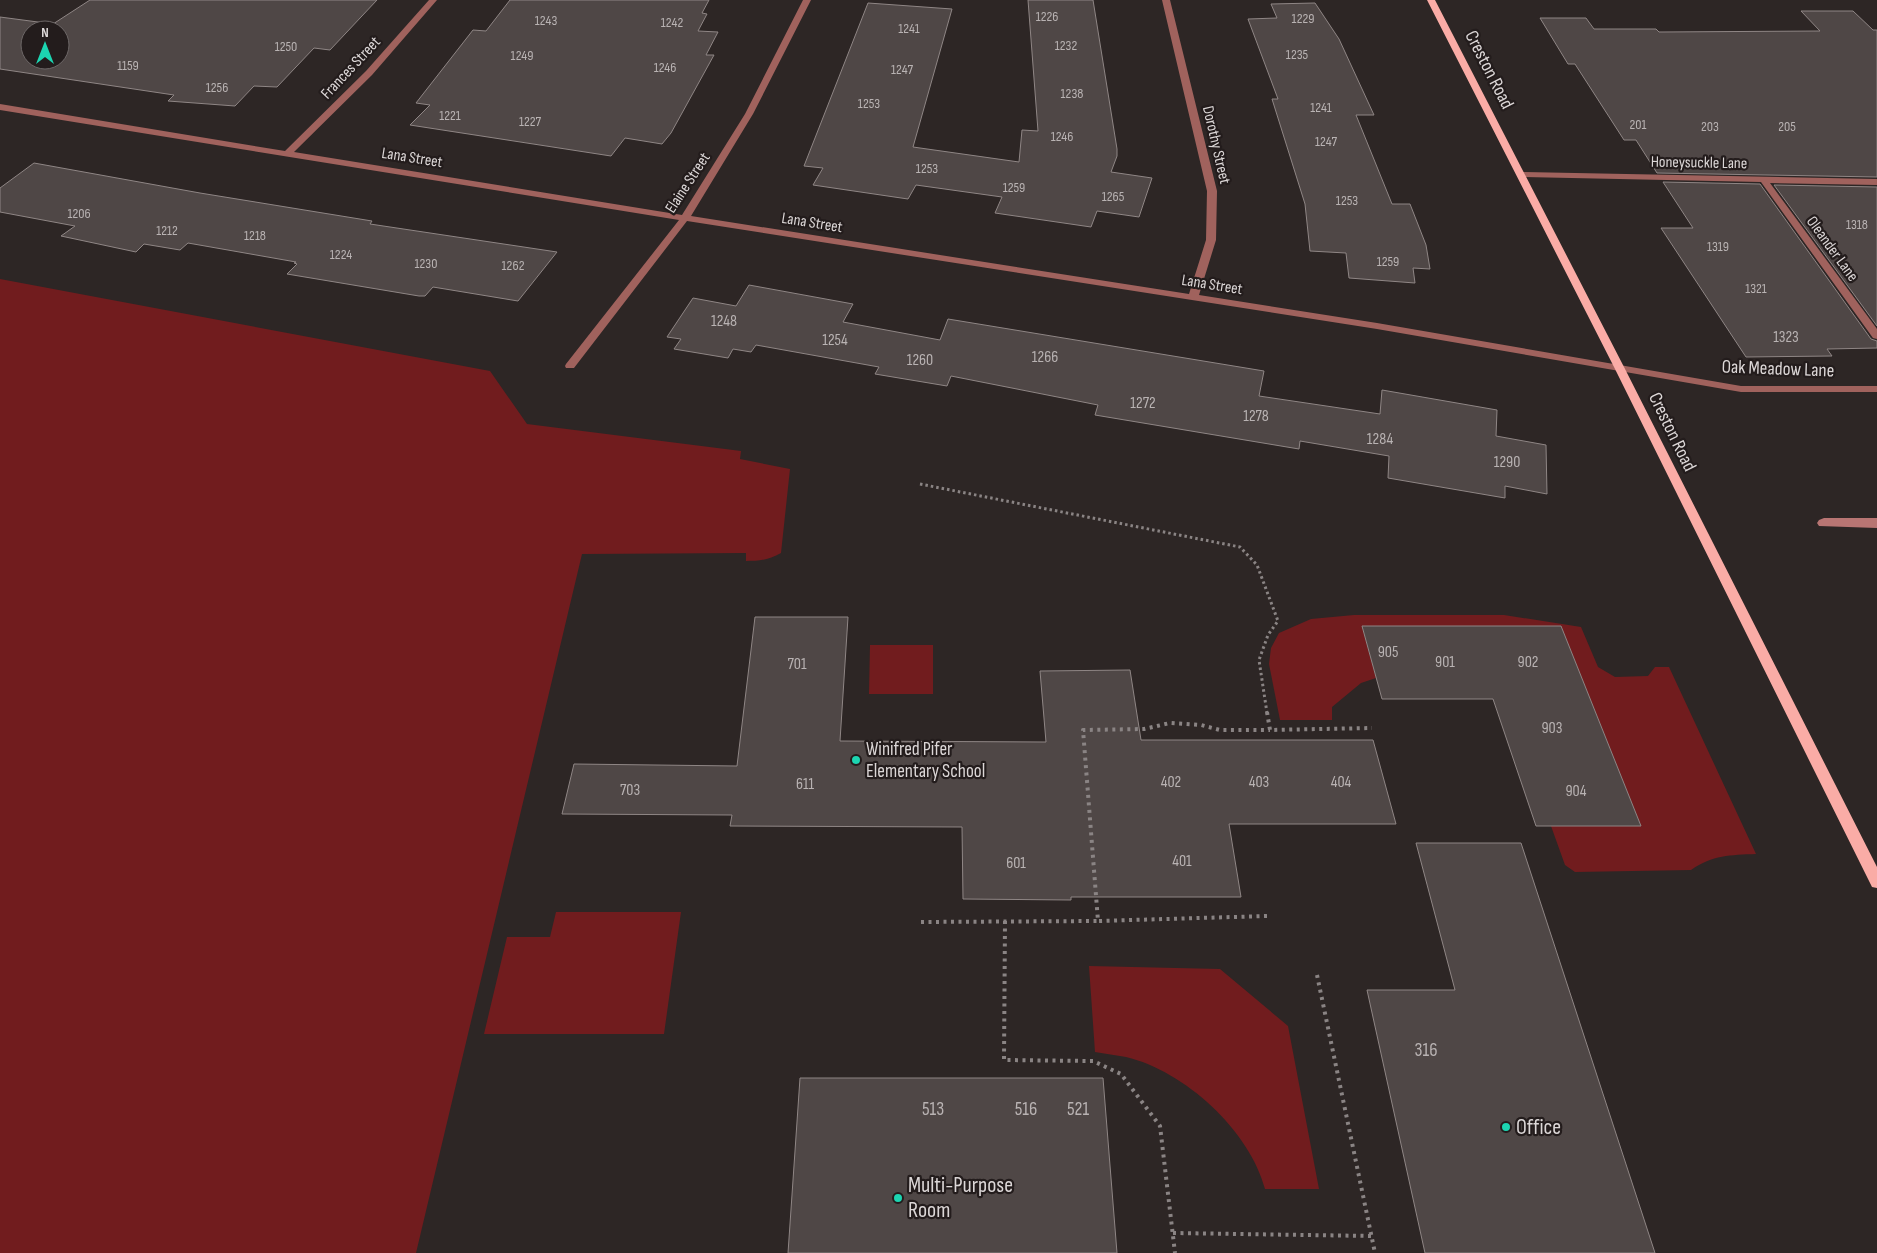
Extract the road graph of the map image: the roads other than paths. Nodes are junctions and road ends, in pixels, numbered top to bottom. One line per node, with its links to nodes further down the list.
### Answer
1 (433, 0): 6 (street, Frances Street)
2 (807, 0): 10 (street, Elaine Street)
3 (1166, 0): 11 (street, Dorothy Street)
4 (1431, 0): 7 (main road, Creston Road)
5 (0, 107): 6 (street, Lana Street)
6 (288, 153): 10 (street, Lana Street)
7 (1521, 175): 8 (street, Honeysuckle Lane); 14 (main road, Creston Road)
8 (1763, 179): 9 (street, Honeysuckle Lane); 12 (street, Oleander Lane)
9 (1877, 182)
10 (685, 218): 11 (street, Lana Street); 13 (street, Elaine Street)
11 (1193, 298): 14 (street, Lana Street)
12 (1877, 336)
13 (570, 366)
14 (1619, 368): 15 (street, Oak Meadow Lane); 16 (main road, Creston Road)
15 (1877, 389)
16 (1877, 882)

